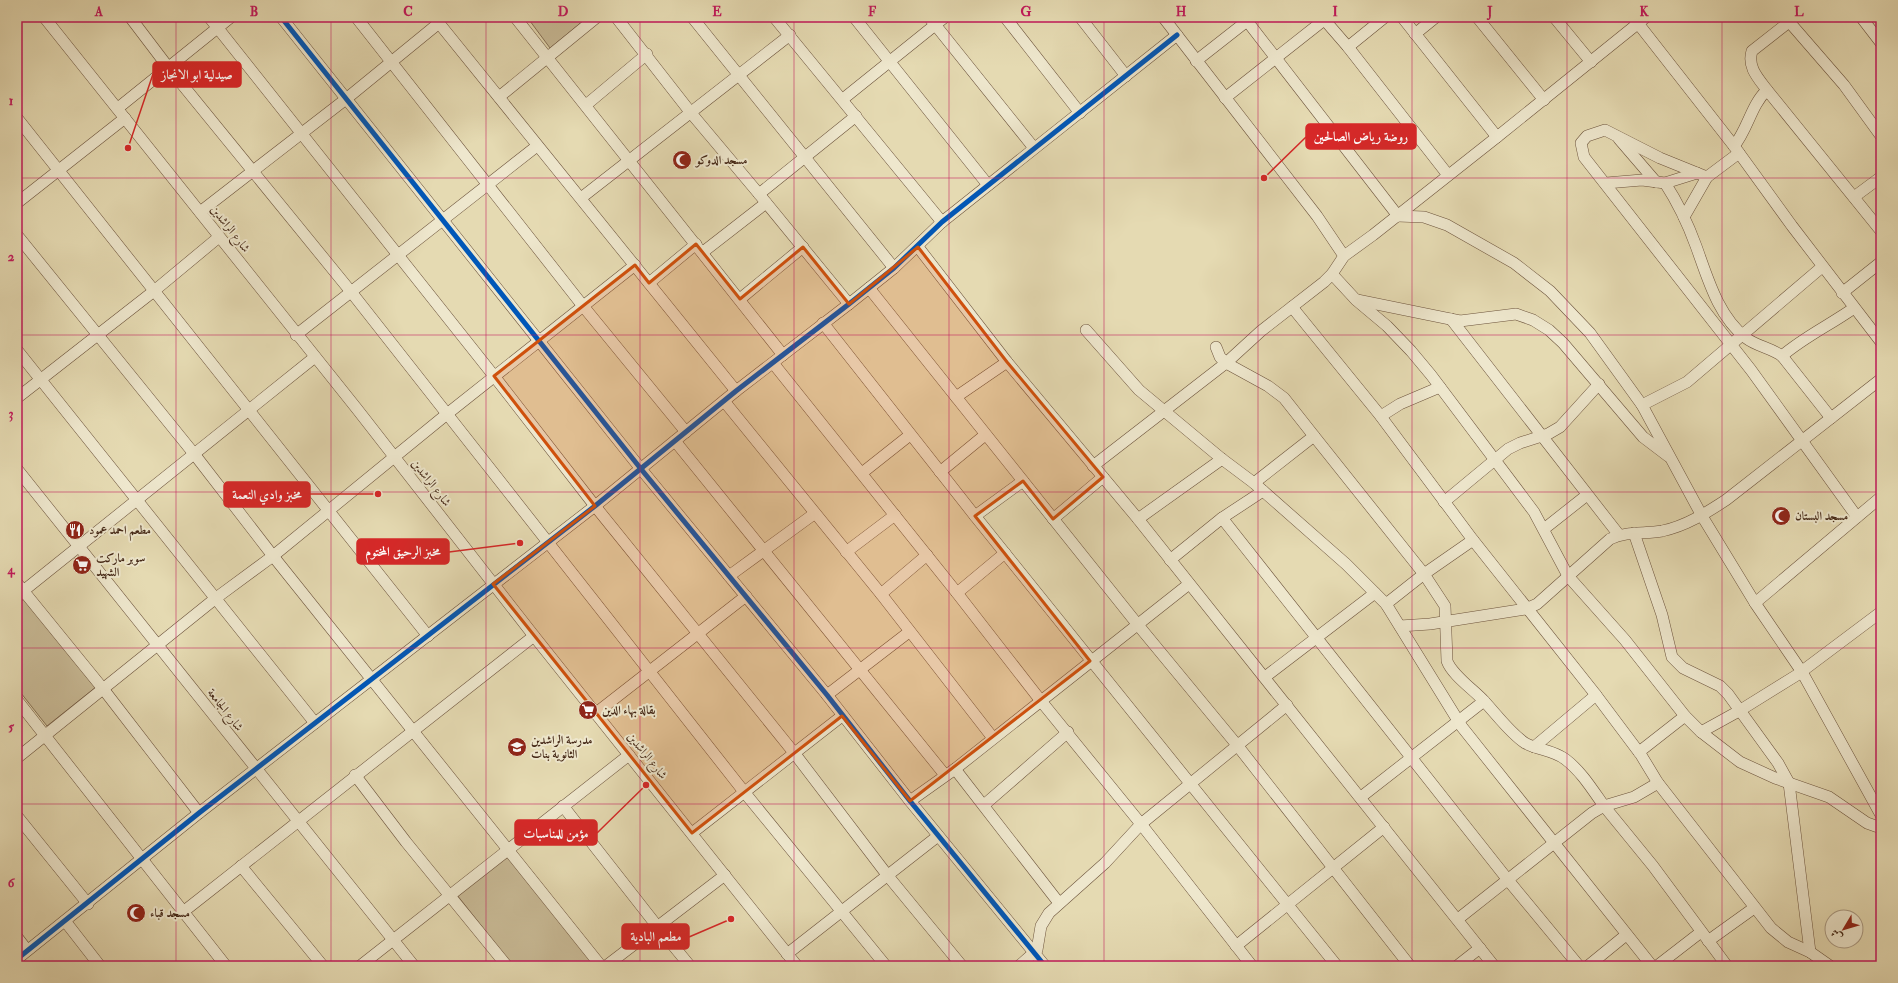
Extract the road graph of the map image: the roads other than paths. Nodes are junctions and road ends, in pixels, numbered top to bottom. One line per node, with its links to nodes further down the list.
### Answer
1 (44, 17): 52 (street, شارع الراشدين)
2 (130, 17): 42 (street)
3 (209, 17): 29 (street)
4 (231, 17): 29 (street)
5 (281, 17): 48 (street)
6 (356, 17): 40 (street)
7 (515, 17): 36 (street)
8 (597, 17): 36 (street)
9 (616, 17): 35 (street)
10 (692, 17): 43 (street)
11 (774, 17): 31 (street)
12 (854, 17): 38 (street)
13 (945, 17): 28 (street)
14 (1005, 17): 54 (street)
15 (1080, 17): 44 (street)
16 (1163, 17): 32 (street)
17 (1385, 17): 34 (street)
18 (1402, 17): 30 (street)
19 (1436, 17): 30 (street)
20 (1477, 17): 50 (street)
21 (1554, 17): 41 (street)
22 (1861, 17): 33 (street)
23 (1323, 18): 34 (street); 37 (street)
24 (1246, 19): 37 (street); 39 (street)
25 (1639, 19): 41 (street); 64 (street)
26 (1786, 19): 45 (street); 60 (street)
27 (437, 20): 40 (street); 46 (street)
28 (932, 21): 38 (street); 63 (street)
29 (218, 27): 42 (street); 58 (street)
30 (1415, 34): 61 (street)
31 (790, 35): 43 (street); 49 (street)
32 (1177, 35): 39 (street); 44 (street)
33 (1881, 43)
34 (1348, 47): 69 (street)
35 (646, 54): 51 (street); 53 (street)
36 (547, 56): 46 (street); 51 (street)
37 (1276, 58): 47 (street); 82 (street)
38 (889, 61): 49 (street); 75 (street)
39 (1196, 61): 47 (street)
40 (392, 62): 48 (street); 74 (street)
41 (1591, 62): 50 (street)
42 (168, 67): 52 (street); 68 (street)
43 (739, 76): 53 (street); 65 (street)
44 (1126, 76): 54 (street)
45 (1767, 90): 64 (street); 77 (street)
46 (499, 97): 62 (street)
47 (1225, 98): 93 (street)
48 (346, 99): 58 (street); 84 (street)
49 (843, 99): 55 (street)
50 (1544, 100): 61 (street)
51 (586, 105): 66 (street)
52 (118, 108): 57 (street, شارع الراشدين)
53 (691, 113): 66 (street); 76 (street)
54 (1080, 113): 63 (street)
55 (856, 116): 65 (street); 85 (street)
56 (17, 118): 67 (street)
57 (125, 118): 67 (street); 81 (street, شارع الراشدين)
58 (301, 134): 68 (street); 92 (street)
59 (1616, 136): 70 (street); 72 (street); 73 (street)
60 (1881, 136)
61 (1497, 138): 69 (street)
62 (538, 146): 74 (street); 78 (street)
63 (1034, 148): 75 (street)
64 (1737, 150): 70 (street); 96 (street)
65 (805, 157): 76 (street); 97 (street)
66 (629, 161): 78 (street); 91 (street)
67 (58, 170): 79 (street); 101 (street)
68 (253, 170): 81 (street); 102 (street)
69 (1448, 175): 82 (street)
70 (1702, 175): 73 (street); 83 (street)
71 (1881, 177): 77 (street)
72 (1606, 183): 73 (street); 118 (street)
73 (1660, 183): 83 (street)
74 (488, 185): 84 (street); 107 (street)
75 (988, 185): 85 (street)
76 (759, 194): 80 (street)
77 (1854, 197): 86 (street)
78 (581, 198): 95 (street)
79 (17, 203)
80 (766, 203): 89 (street); 91 (street)
81 (200, 212): 88 (street, شارع الراشدين)
82 (1398, 216): 93 (street); 136 (street)
83 (1684, 217): 115 (street)
84 (443, 221): 92 (street); 116 (street)
85 (942, 222): 90 (street)
86 (1881, 231)
87 (17, 235): 114 (street)
88 (219, 237): 101 (street); 113 (street, شارع الراشدين)
89 (802, 247): 104 (street); 106 (street)
90 (918, 247): 97 (street); 124 (street)
91 (699, 248): 99 (street); 104 (street)
92 (398, 255): 102 (street); 127 (street)
93 (1344, 256): 98 (street)
94 (1881, 262): 103 (street)
95 (635, 265): 99 (street); 107 (street)
96 (1822, 267): 103 (street); 115 (street)
97 (894, 268): 100 (street)
98 (1332, 274): 105 (street); 108 (street)
99 (648, 283): 132 (street)
100 (869, 288): 106 (street); 133 (street)
101 (154, 291): 114 (street); 137 (street)
102 (352, 293): 113 (street); 139 (street)
103 (1842, 293): 109 (street)
104 (740, 299): 121 (street)
105 (1356, 300): 110 (street); 131 (street)
106 (849, 304): 111 (street)
107 (583, 306): 116 (street); 142 (street)
108 (1292, 307): 126 (street); 140 (street)
109 (1854, 308): 117 (street); 122 (street)
110 (1451, 319): 130 (street); 146 (street)
111 (823, 323): 121 (street); 143 (street)
112 (1086, 330): 138 (street)
113 (296, 334): 123 (street, شارع الراشدين)
114 (97, 335): 129 (street); 149 (street)
115 (1742, 335): 118 (street); 122 (street)
116 (538, 341): 127 (street); 156 (street)
117 (1881, 342)
118 (1732, 345): 136 (street); 148 (street)
119 (1216, 346): 126 (street)
120 (17, 350): 129 (street)
121 (783, 355): 125 (street)
122 (1782, 356): 141 (street)
123 (315, 358): 137 (street); 150 (street, شارع الراشدين)
124 (1007, 362): 133 (street); 154 (street)
125 (773, 363): 132 (street); 158 (street)
126 (1226, 363): 138 (street); 145 (street)
127 (494, 376): 139 (street); 167 (street)
128 (1881, 379): 141 (street)
129 (40, 380): 134 (street); 165 (street)
130 (1599, 384): 146 (street); 151 (street)
131 (1440, 387): 140 (street); 153 (street)
132 (736, 391): 135 (street)
133 (956, 397): 144 (street)
134 (17, 398)
135 (724, 401): 142 (street); 169 (street)
136 (1642, 405): 151 (street)
137 (249, 411): 149 (street); 168 (street)
138 (1164, 411): 152 (street); 154 (street)
139 (447, 414): 150 (street); 181 (street)
140 (1381, 416): 166 (street)
141 (1831, 418): 148 (street)
142 (686, 432): 147 (street)
143 (910, 435): 157 (street); 158 (street)
144 (985, 435): 157 (street); 160 (street)
145 (1314, 436): 161 (street); 189 (street)
146 (1542, 437): 153 (street); 163 (street)
147 (675, 441): 156 (street); 183 (street)
148 (1802, 441): 172 (street); 173 (street)
149 (195, 455): 165 (street); 187 (street)
150 (394, 456): 168 (street); 192 (street, شارع الراشدين)
151 (1669, 457): 172 (street)
152 (1222, 459): 161 (street); 176 (street)
153 (1494, 460): 166 (street); 177 (street)
154 (1093, 466): 159 (street)
155 (17, 469): 182 (street, شارع الجامعة)
156 (641, 469): 167 (street); 190 (street)
157 (940, 472): 171 (street)
158 (862, 473): 170 (street)
159 (1102, 477): 175 (street); 176 (street)
160 (1023, 481): 171 (street); 175 (street)
161 (1254, 483): 162 (street)
162 (1263, 491): 174 (street); 195 (street)
163 (1587, 495): 177 (street); 179 (street)
164 (1881, 497): 173 (street)
165 (137, 500): 182 (street); 199 (street)
166 (1444, 502): 180 (street)
167 (595, 506): 181 (street); 208 (street)
168 (329, 510): 187 (street); 209 (street)
169 (814, 514): 183 (street); 184 (street)
170 (895, 514): 184 (street); 186 (street)
171 (975, 516): 185 (street)
172 (1702, 516): 178 (street); 200 (street)
173 (1857, 517): 200 (street)
174 (1222, 518): 188 (street); 211 (street)
175 (1054, 519): 205 (street)
176 (1138, 520): 188 (street)
177 (1544, 529): 191 (street)
178 (1634, 533): 179 (street); 226 (street)
179 (1619, 535): 191 (street)
180 (1473, 540): 189 (street); 202 (street)
181 (547, 542): 192 (street); 215 (street)
182 (79, 547): 194 (street); 212 (street, شارع الجامعة)
183 (764, 551): 190 (street); 214 (street)
184 (846, 552): 197 (street)
185 (1005, 553): 196 (street); 213 (street)
186 (927, 555): 196 (street); 197 (street)
187 (273, 556): 199 (street); 218 (street)
188 (1170, 560): 193 (street)
189 (1424, 574): 201 (street); 204 (street)
190 (729, 576): 198 (street)
191 (1568, 576): 202 (street); 229 (street)
192 (493, 584): 209 (street); 210 (street, شارع الراشدين)
193 (1189, 584): 205 (street); 217 (street)
194 (19, 590): 219 (street)
195 (1375, 592): 201 (street); 211 (street)
196 (957, 593): 223 (street)
197 (881, 594): 207 (street)
198 (746, 596): 208 (street); 221 (street)
199 (216, 598): 212 (street); 231 (street)
200 (1755, 603): 216 (street)
201 (1386, 604): 206 (street)
202 (1526, 609): 204 (street); 220 (street)
203 (1879, 616): 216 (street)
204 (1445, 622): 206 (street); 224 (street)
205 (1138, 625): 213 (street); 237 (street)
206 (1400, 626): 230 (street)
207 (909, 632): 214 (street); 236 (street)
208 (698, 634): 215 (street); 240 (street)
209 (428, 636): 218 (street)
210 (534, 636): 227 (street, شارع الراشدين); 232 (street)
211 (1318, 638): 217 (street); 242 (street)
212 (158, 645): 219 (street); 245 (street, شارع الجامعة)
213 (1090, 660): 223 (street); 248 (street)
214 (860, 670): 221 (street); 247 (street)
215 (650, 672): 227 (street); 251 (street)
216 (1802, 672): 226 (street); 258 (street)
217 (1265, 677): 225 (street)
218 (372, 680): 231 (street); 232 (street)
219 (104, 690): 235 (street); 257 (street)
220 (1596, 695): 238 (street); 239 (street)
221 (827, 696): 228 (street)
222 (17, 700): 235 (street)
223 (1041, 701): 233 (street); 236 (street)
224 (1484, 701): 230 (street); 238 (street)
225 (1287, 705): 237 (street); 252 (street)
226 (1739, 711): 234 (street); 250 (street)
227 (596, 713): 241 (street, شارع الراشدين)
228 (842, 716): 240 (street); 253 (street)
229 (1685, 716): 234 (street); 239 (street)
230 (1459, 722): 242 (street); 266 (street)
231 (315, 723): 245 (street)
232 (413, 731): 246 (street); 267 (street)
233 (1068, 732): 254 (street); 261 (street)
234 (1701, 732): 250 (street)
235 (44, 736): 243 (street); 268 (street)
236 (993, 738): 244 (street)
237 (1238, 745): 248 (street); 270 (street)
238 (1534, 747): 256 (street)
239 (1639, 752): 249 (street)
240 (795, 754): 251 (street); 272 (street)
241 (629, 755): 255 (street); 264 (street, شارع الراشدين)
242 (1412, 757): 252 (street); 273 (street)
243 (17, 758)
244 (955, 769): 247 (street); 254 (street)
245 (256, 770): 257 (street); 260 (street, شارع الجامعة)
246 (356, 775): 260 (street); 274 (street)
247 (945, 776): 253 (street)
248 (1191, 783): 261 (street); 277 (street)
249 (1658, 783): 256 (street); 278 (street)
250 (1788, 783): 263 (street); 291 (street)
251 (745, 793): 264 (street); 279 (street)
252 (1361, 797): 262 (street)
253 (910, 801): 265 (street)
254 (984, 805): 275 (street)
255 (563, 806): 267 (street); 283 (street)
256 (1604, 806): 266 (street); 286 (street)
257 (199, 813): 268 (street)
258 (1881, 815)
259 (17, 816): 276 (street)
260 (298, 821): 269 (street); 287 (street, شارع الجامعة)
261 (1141, 824): 275 (street); 288 (street)
262 (1384, 827): 270 (street); 281 (street)
263 (1881, 828)
264 (692, 833): 271 (street, شارع الراشدين)
265 (938, 836): 272 (street); 292 (street)
266 (1554, 842): 273 (street); 284 (street)
267 (508, 849): 274 (street); 301 (street)
268 (143, 860): 276 (street); 280 (street)
269 (241, 866): 280 (street); 297 (street)
270 (1333, 868): 277 (street); 311 (street)
271 (725, 875): 283 (street); 293 (street, شارع الراشدين)
272 (888, 876): 279 (street); 306 (street)
273 (1508, 880): 281 (street); 314 (street)
274 (450, 895): 287 (street); 300 (street)
275 (1059, 903): 292 (street)
276 (88, 904): 282 (street)
277 (1288, 905): 288 (street); 310 (street)
278 (1754, 908): 286 (street); 291 (street)
279 (842, 910): 293 (street); 305 (street)
280 (183, 912): 296 (street)
281 (1458, 919): 289 (street)
282 (65, 921): 290 (street); 295 (street)
283 (657, 926): 302 (street); 303 (street)
284 (1626, 935): 315 (street); 316 (street)
285 (17, 937): 290 (street)
286 (1704, 937): 317 (street); 318 (street)
287 (393, 940): 298 (street); 299 (street, شارع الجامعة)
288 (1236, 946): 309 (street)
289 (1480, 948): 312 (street); 313 (street)
290 (27, 950): 294 (street)
291 (1810, 952): 319 (street)
292 (1034, 953): 307 (street); 308 (street)
293 (787, 954): 304 (street, شارع الراشدين)
294 (17, 959)
295 (100, 966)
296 (226, 966)
297 (323, 966)
298 (360, 966)
299 (414, 966)
300 (507, 966)
301 (601, 966)
302 (606, 966)
303 (690, 966)
304 (796, 966)
305 (886, 966)
306 (962, 966)
307 (1019, 966)
308 (1045, 966)
309 (1252, 966)
310 (1337, 966)
311 (1410, 966)
312 (1457, 966)
313 (1494, 966)
314 (1579, 966)
315 (1588, 966)
316 (1652, 966)
317 (1657, 966)
318 (1727, 966)
319 (1830, 966)

